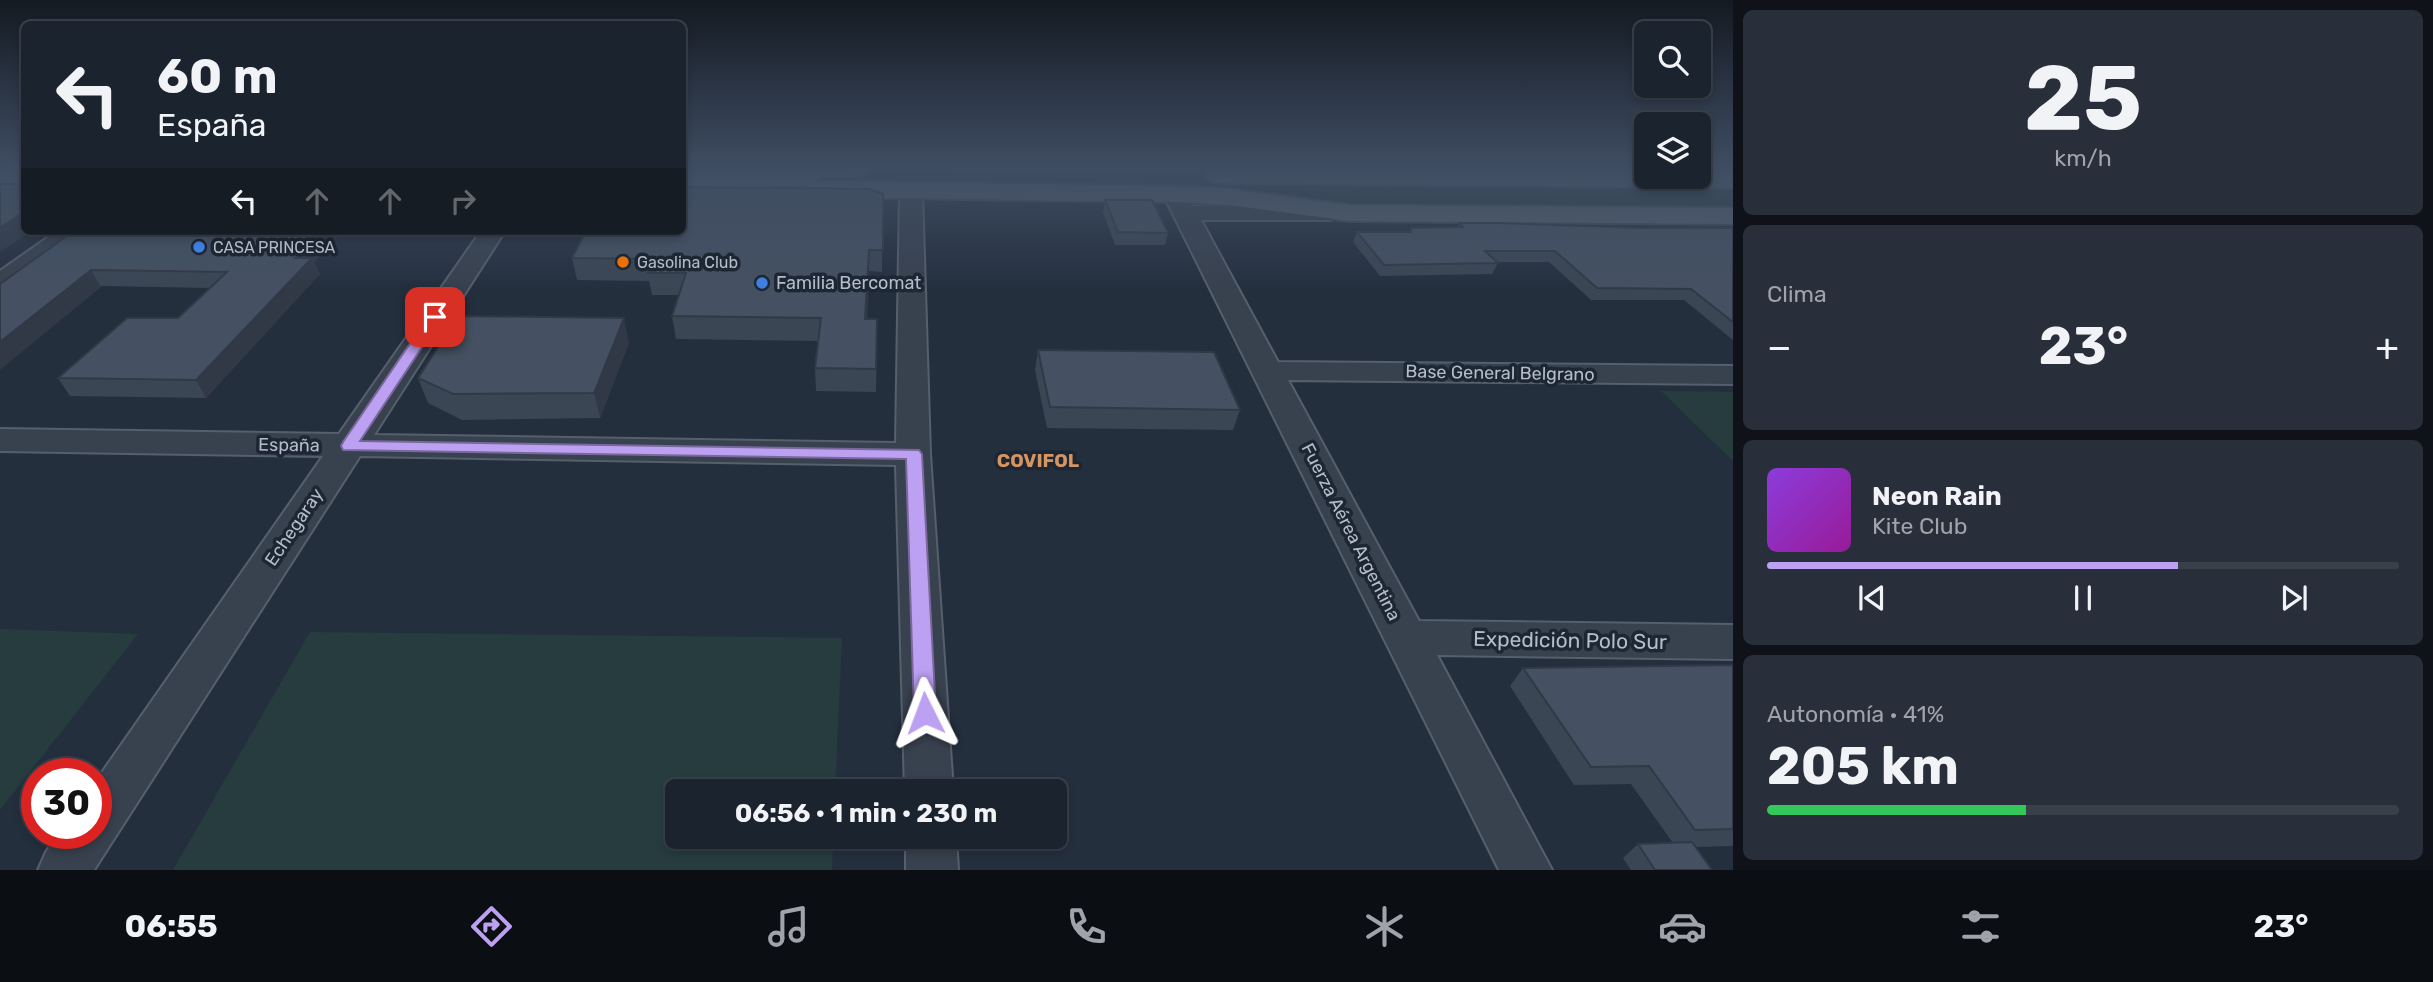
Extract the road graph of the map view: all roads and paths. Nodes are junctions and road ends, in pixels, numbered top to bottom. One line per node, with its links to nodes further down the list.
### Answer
1 (912, 208): 12 (street)
2 (1182, 208): 8 (street, Fuerza Aérea Argentina)
3 (1309, 208): 4 (main road)
4 (1733, 216)
5 (67, 235): 7 (street)
6 (490, 235): 11 (street, Echegaray)
7 (0, 283)
8 (1268, 371): 9 (street, Base General Belgrano); 13 (street, Fuerza Aérea Argentina)
9 (1733, 375)
10 (0, 440): 11 (street, España)
11 (349, 446): 12 (street, España); 16 (street, Echegaray)
12 (914, 454): 15 (street)
13 (1406, 638): 14 (street, Expedición Polo Sur); 21 (street, Fuerza Aérea Argentina)
14 (1733, 642)
15 (928, 779)
16 (112, 798)
17 (78, 849): 19 (street)
18 (931, 849): 20 (street)
19 (64, 870)
20 (932, 870)
21 (1526, 870)

